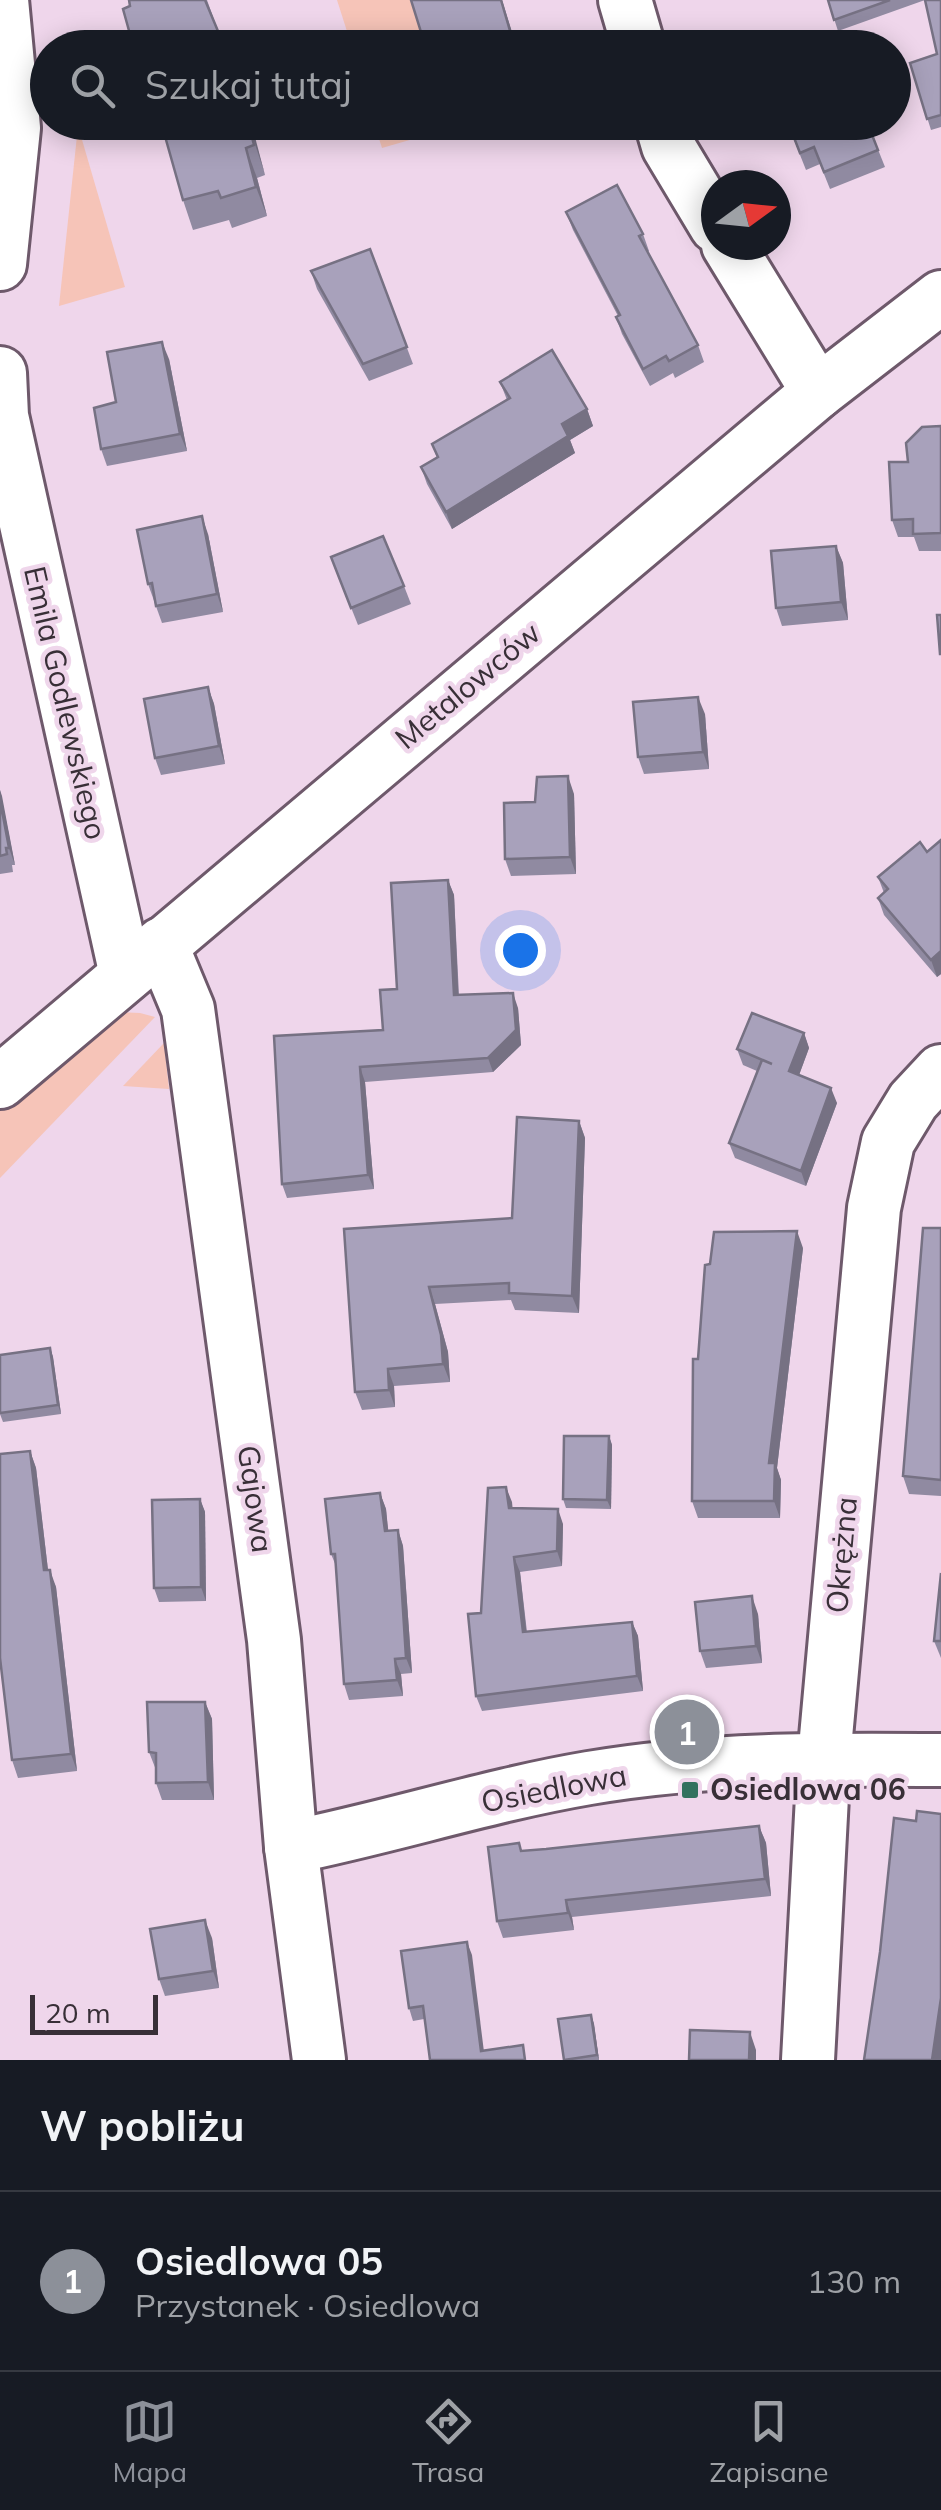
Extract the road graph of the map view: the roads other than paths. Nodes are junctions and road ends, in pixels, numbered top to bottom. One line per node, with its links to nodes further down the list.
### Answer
1 (2, 0): 7 (street)
2 (625, 0): 3 (street)
3 (634, 30)
4 (666, 140): 5 (street)
5 (701, 201)
6 (737, 260): 10 (street)
7 (0, 264)
8 (941, 297): 10 (street, Metalowców)
9 (0, 372): 11 (street, Emila Godlewskiego)
10 (818, 392): 11 (street, Metalowców)
11 (143, 959): 13 (street, Metalowców); 16 (street, Gajowa)
12 (941, 1070): 14 (street, Okrężna)
13 (0, 1082)
14 (824, 1760): 15 (street, Osiedlowa); 16 (street, Osiedlowa); 18 (street, Okrężna)
15 (941, 1760)
16 (290, 1847): 17 (street, Gajowa)
17 (319, 2060)
18 (808, 2060)

